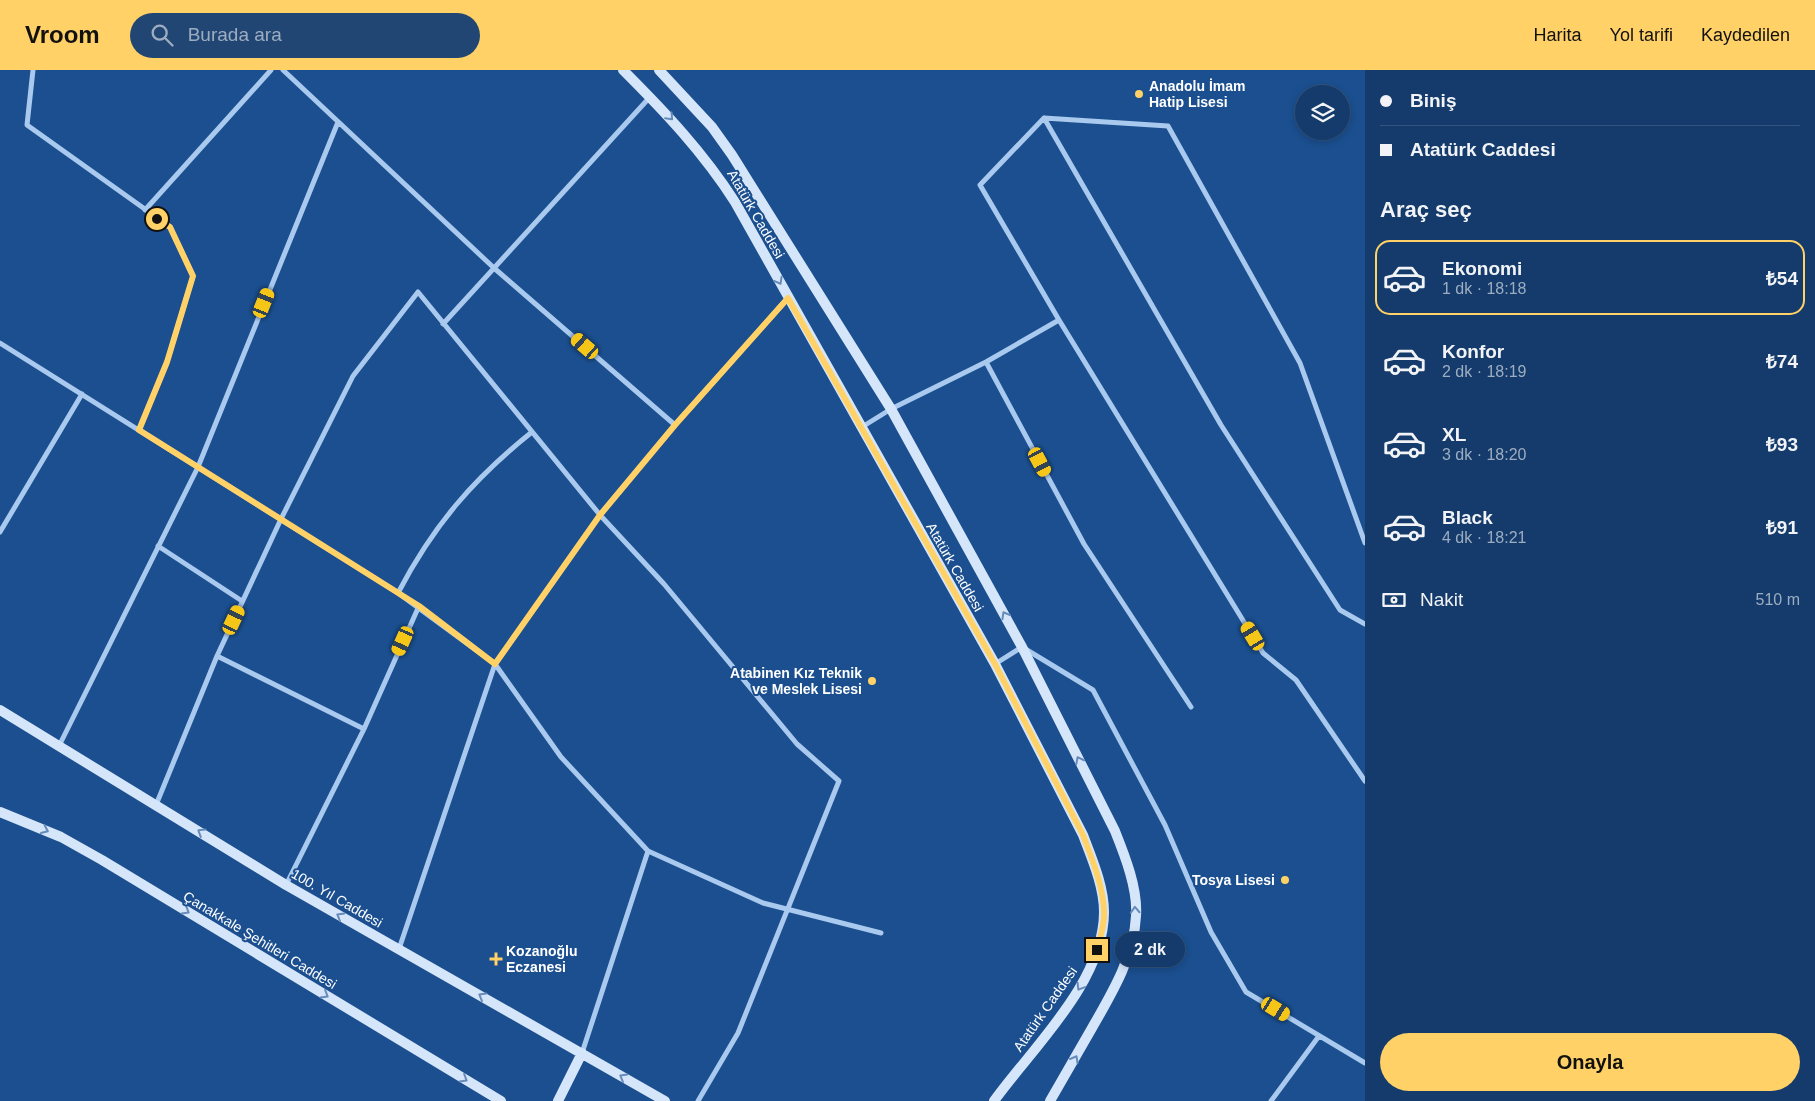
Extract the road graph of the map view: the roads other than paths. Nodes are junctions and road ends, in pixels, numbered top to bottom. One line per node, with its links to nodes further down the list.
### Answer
1 (33, 70): 9 (street)
2 (271, 70): 9 (street)
3 (283, 70): 8 (street)
4 (623, 70): 6 (main road, Atatürk Caddesi)
5 (659, 70): 17 (main road, Atatürk Caddesi)
6 (650, 97): 10 (street); 11 (main road, Atatürk Caddesi, one-way to 11)
7 (1044, 118): 12 (street); 26 (street); 31 (street)
8 (338, 122): 10 (street); 22 (street)
9 (145, 210): 20 (street)
10 (494, 268): 13 (street); 18 (street)
11 (788, 298): 18 (street); 19 (main road, Atatürk Caddesi)
12 (1059, 320): 15 (street); 40 (street)
13 (443, 324): 21 (street); 24 (street)
14 (0, 343): 16 (street)
15 (986, 362): 17 (street); 36 (street)
16 (82, 394): 20 (street); 25 (street)
17 (891, 409): 19 (street); 32 (main road, Atatürk Caddesi, one-way to 17)
18 (675, 425): 23 (street)
19 (861, 428): 35 (main road, Atatürk Caddesi)
20 (139, 430): 22 (street)
21 (532, 432): 23 (street); 28 (street)
22 (198, 467): 24 (street); 27 (street)
23 (600, 515): 34 (street); 45 (street)
24 (281, 519): 28 (street); 29 (street)
25 (0, 532)
26 (1365, 543)
27 (158, 546): 29 (street); 39 (street)
28 (398, 593): 30 (street)
29 (242, 602): 33 (street)
30 (419, 606): 34 (street); 38 (street)
31 (1365, 624)
32 (1022, 647): 35 (street); 48 (street); 56 (main road, Atatürk Caddesi, one-way to 32)
33 (217, 656): 38 (street); 41 (street)
34 (495, 664): 43 (street); 47 (street)
35 (995, 664): 55 (main road, Atatürk Caddesi, one-way to 55)
36 (1191, 707)
37 (0, 710): 39 (main road, 100. Yıl Caddesi)
38 (364, 729): 44 (street)
39 (59, 746): 41 (main road, 100. Yıl Caddesi)
40 (1365, 781)
41 (156, 805): 44 (main road, 100. Yıl Caddesi, one-way to 41)
42 (0, 812): 51 (main road, Çanakkale Şehitleri Caddesi, one-way to 51)
43 (648, 851): 45 (street); 49 (street)
44 (286, 885): 47 (main road, 100. Yıl Caddesi, one-way to 44)
45 (787, 909): 46 (street); 54 (street)
46 (881, 933)
47 (400, 949): 49 (main road, 100. Yıl Caddesi, one-way to 47)
48 (1319, 1036): 50 (street); 57 (street)
49 (582, 1053): 52 (main road); 53 (main road, 100. Yıl Caddesi, one-way to 49)
50 (1365, 1063)
51 (502, 1101)
52 (558, 1101)
53 (665, 1101)
54 (698, 1101)
55 (994, 1101)
56 (1050, 1101)
57 (1271, 1101)

